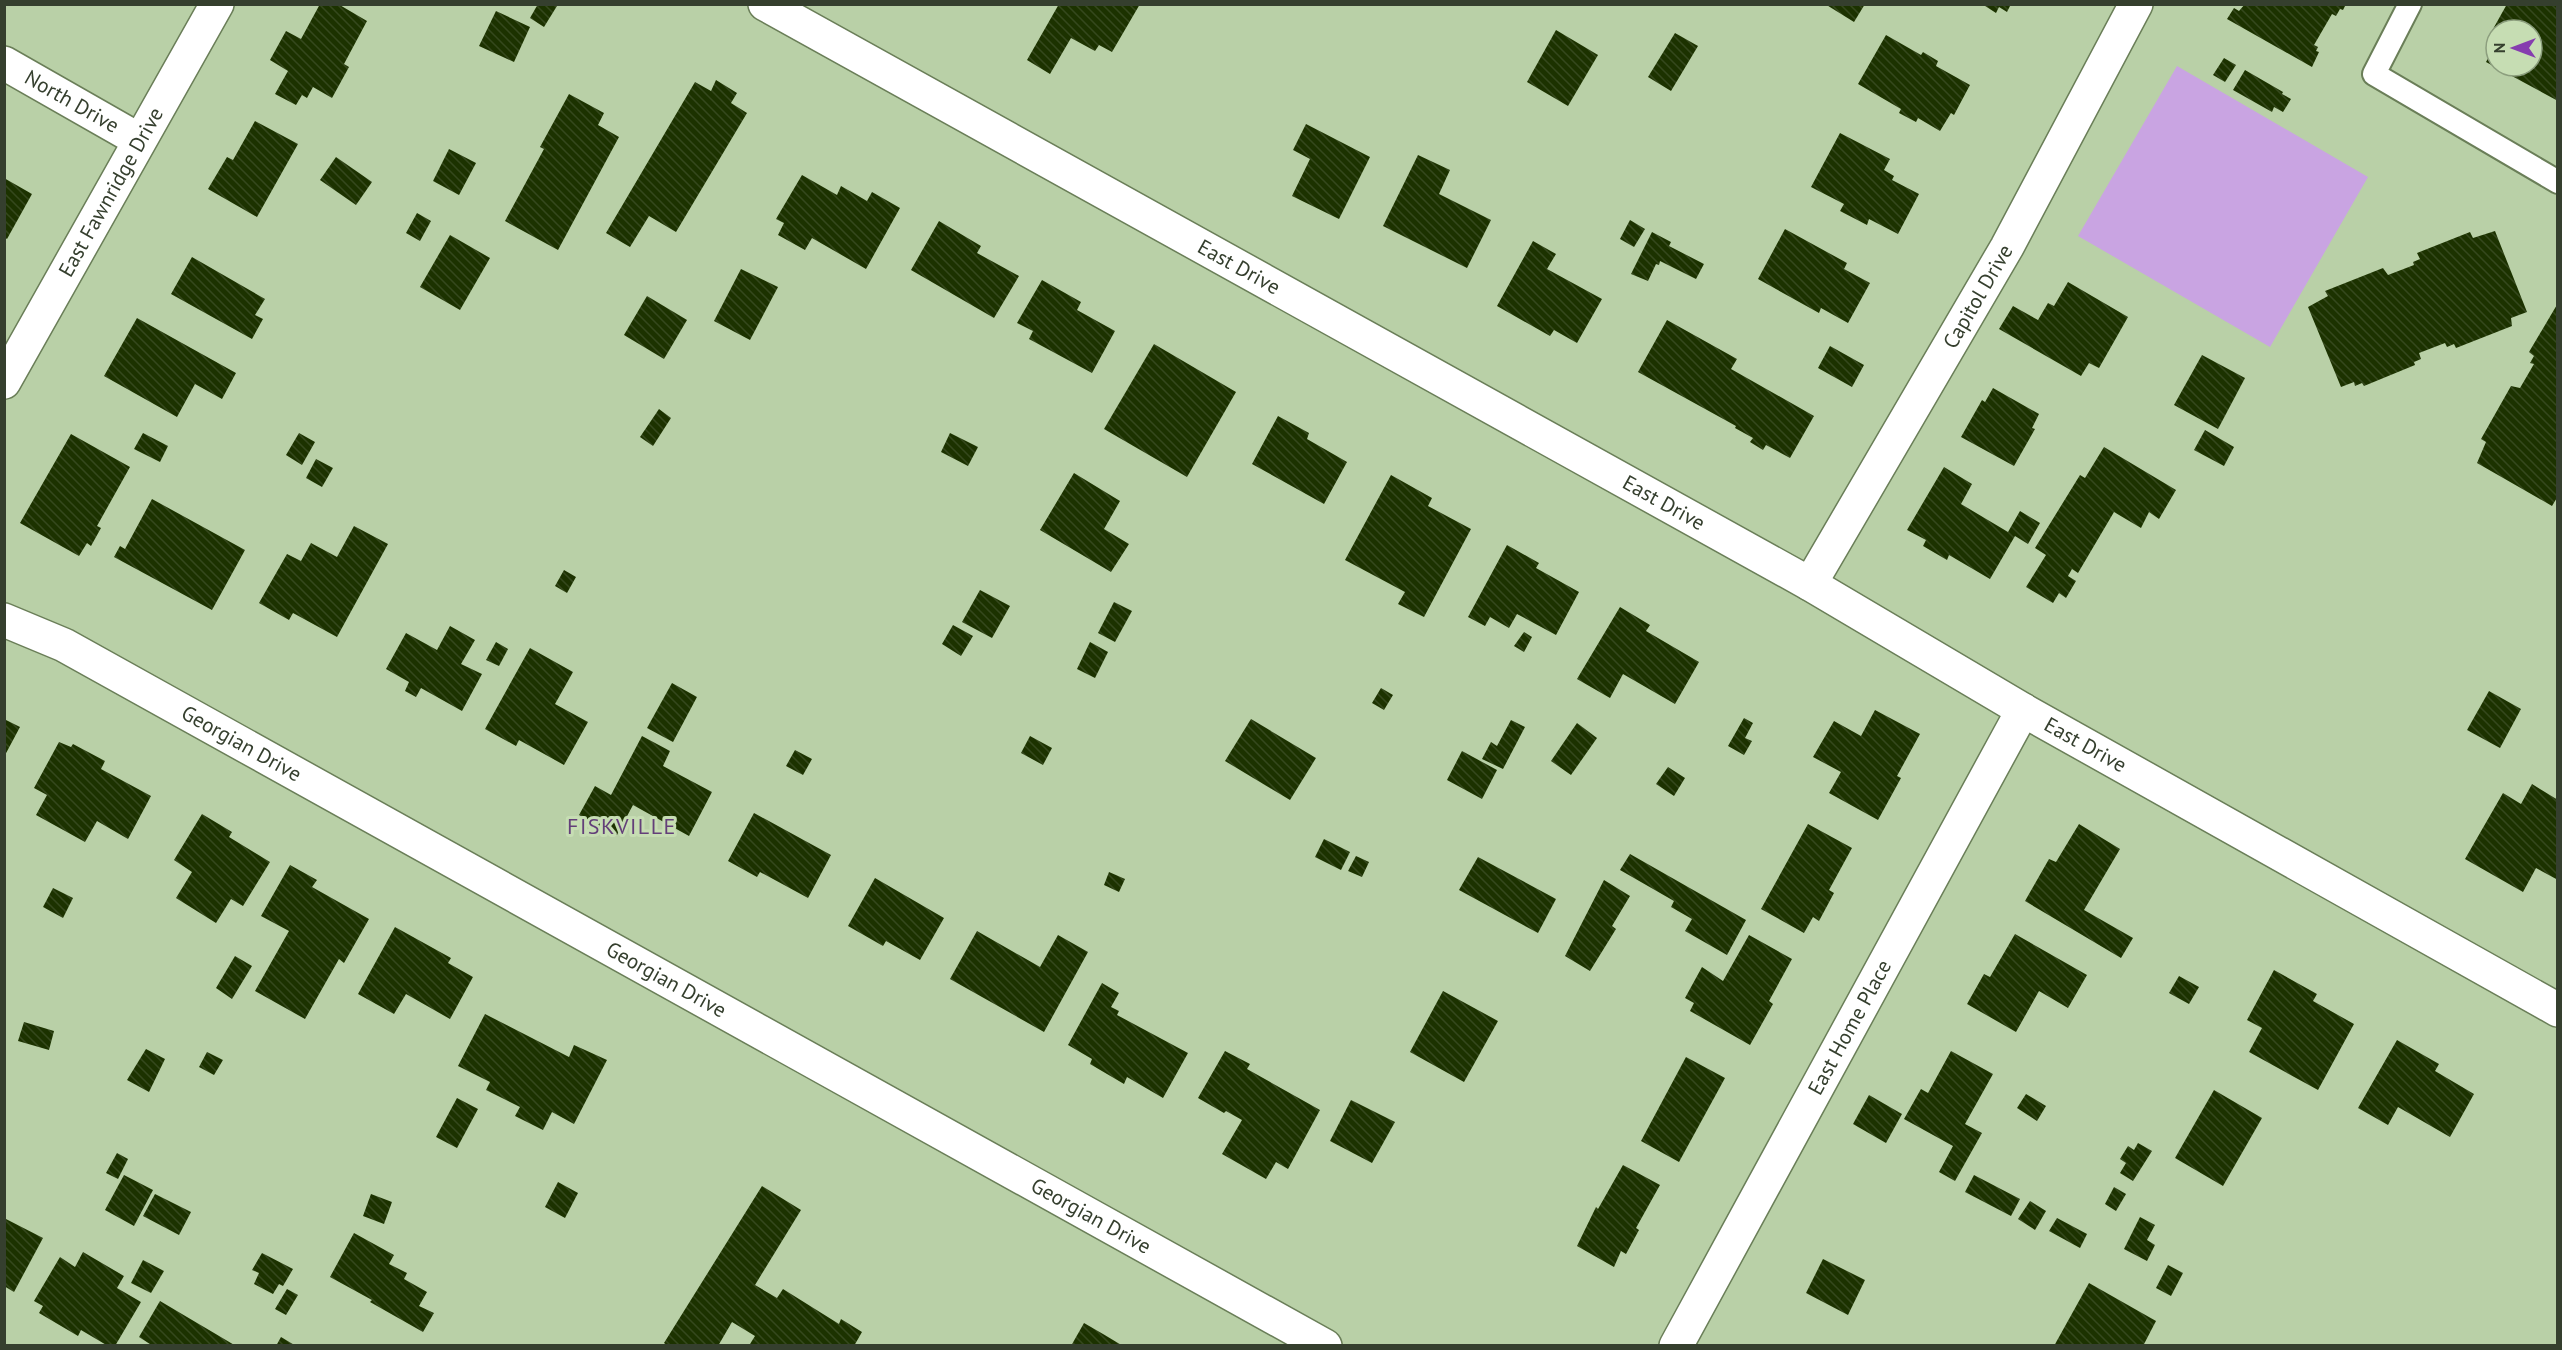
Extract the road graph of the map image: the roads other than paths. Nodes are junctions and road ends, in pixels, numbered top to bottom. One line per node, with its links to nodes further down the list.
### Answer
1 (217, 4): 6 (street, East Fawnridge Drive)
2 (765, 4): 9 (street, East Drive)
3 (2136, 4): 9 (street, Capitol Drive)
4 (2410, 4): 7 (lane)
5 (4, 63): 6 (street, North Drive)
6 (139, 140): 8 (street, East Fawnridge Drive)
7 (2558, 182)
8 (4, 381)
9 (1810, 584): 11 (street, East Drive)
10 (4, 620): 13 (street, Georgian Drive)
11 (2023, 710): 12 (street, East Drive); 14 (street, East Home Place)
12 (2558, 1010)
13 (1325, 1346)
14 (1676, 1346)

